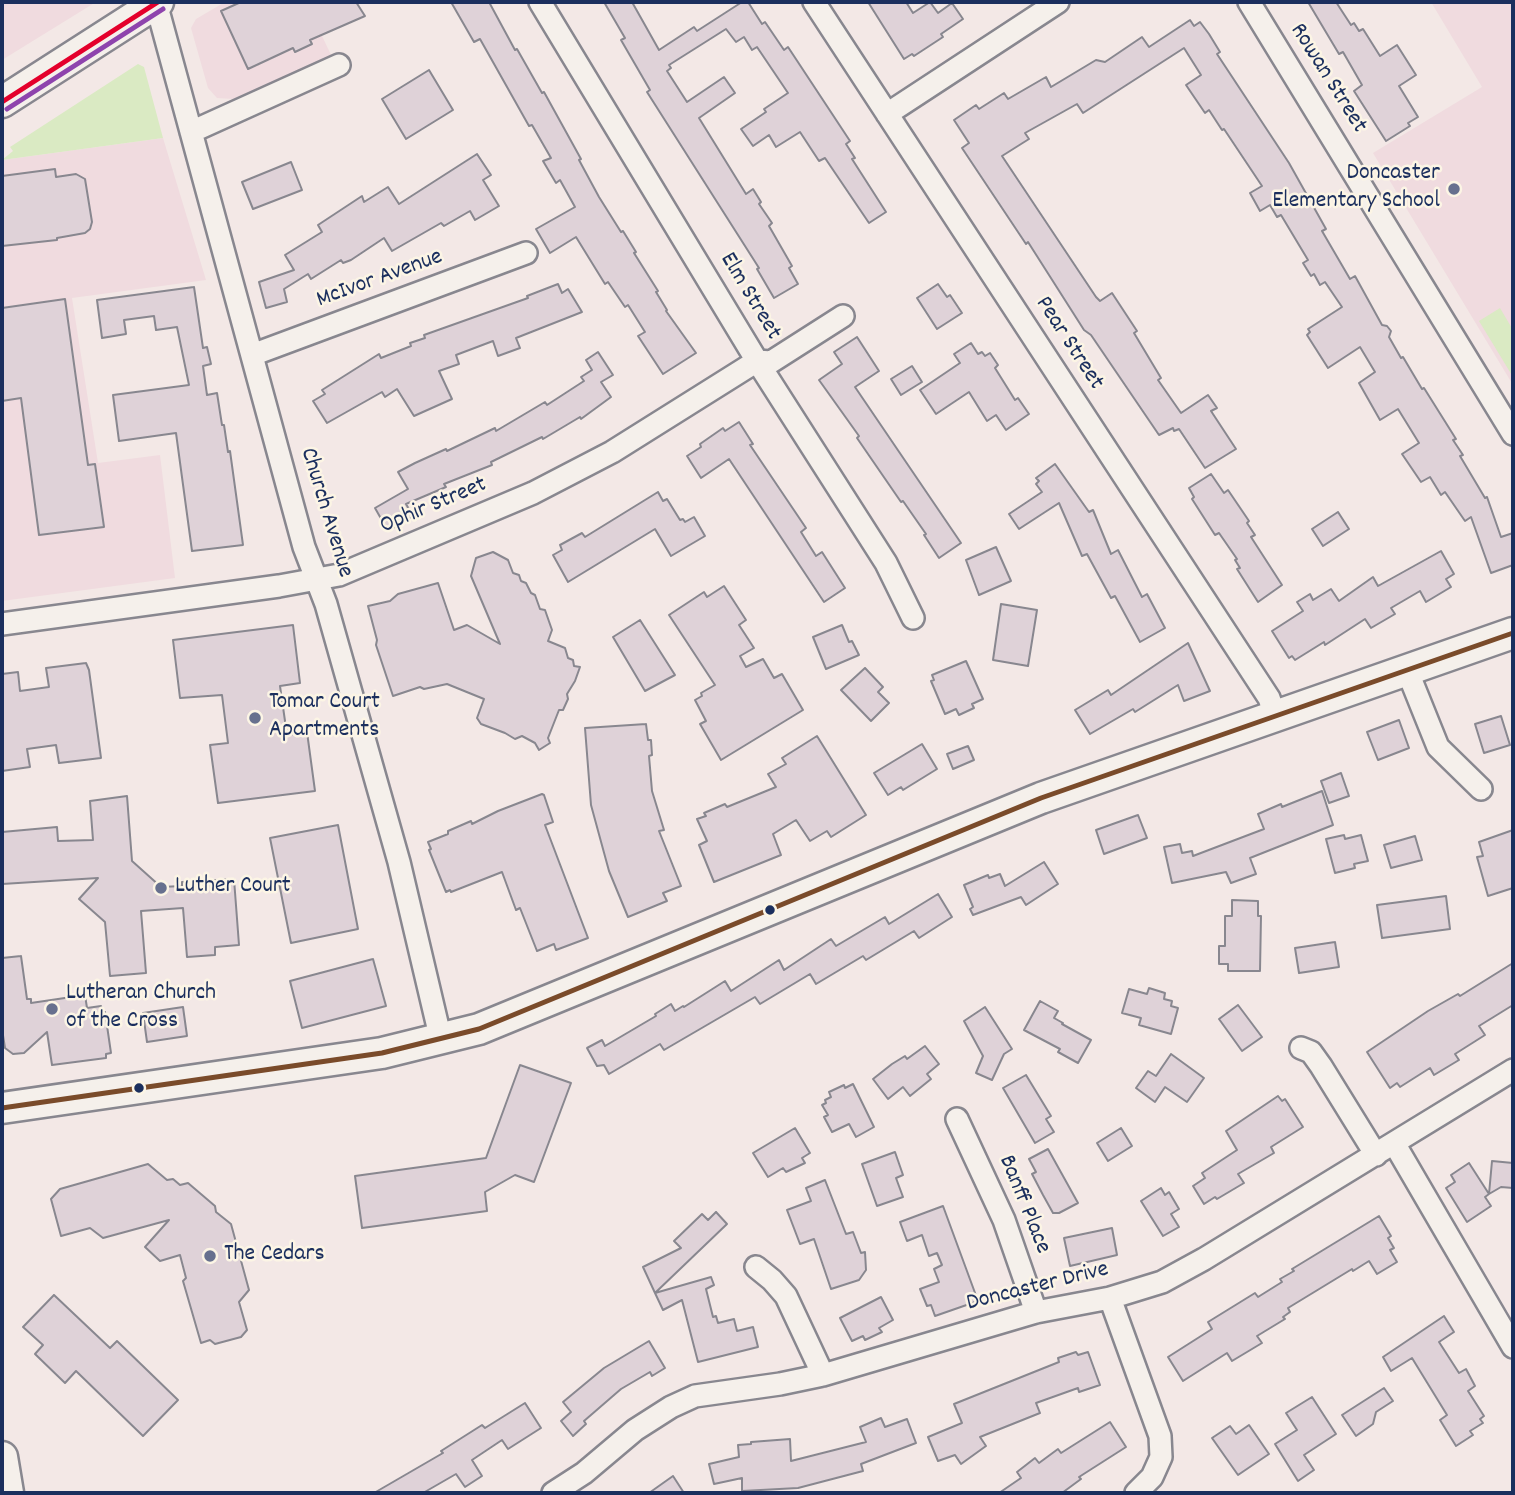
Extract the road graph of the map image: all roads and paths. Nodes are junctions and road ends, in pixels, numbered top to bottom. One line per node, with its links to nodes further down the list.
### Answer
1 (157, 2): 7 (street); 9 (street, Church Avenue)
2 (540, 2): 13 (street, Elm Street)
3 (814, 2): 8 (street, Pear Street)
4 (1058, 2): 8 (street)
5 (1249, 2): 14 (street, Rowan Street)
6 (340, 65): 9 (street)
7 (2, 102)
8 (887, 114): 20 (street, Pear Street)
9 (191, 132): 12 (street, Church Avenue)
10 (527, 253): 12 (street, McIvor Avenue)
11 (843, 316): 13 (street, Ophir Street)
12 (252, 355): 15 (street, Church Avenue)
13 (757, 361): 15 (street, Ophir Street); 16 (street, Elm Street)
14 (1513, 434)
15 (318, 579): 17 (street, Ophir Street); 22 (street, Church Avenue)
16 (914, 618)
17 (2, 624)
18 (1513, 633): 19 (street)
19 (1407, 670): 20 (street); 21 (street)
20 (1275, 715): 22 (street)
21 (1481, 789)
22 (441, 1040): 25 (street)
23 (1301, 1048): 28 (street)
24 (1513, 1070): 27 (street, Doncaster Drive)
25 (2, 1108)
26 (957, 1119): 31 (street, Banff Place)
27 (1394, 1143): 28 (street, Doncaster Drive); 32 (street)
28 (1376, 1155): 30 (street, Doncaster Drive)
29 (756, 1268): 33 (street)
30 (1111, 1298): 31 (street, Doncaster Drive); 37 (street)
31 (1036, 1312): 33 (street, Doncaster Drive)
32 (1513, 1347)
33 (823, 1375): 36 (street, Doncaster Drive)
34 (2, 1457): 35 (street)
35 (8, 1493)
36 (553, 1493)
37 (1136, 1493)

